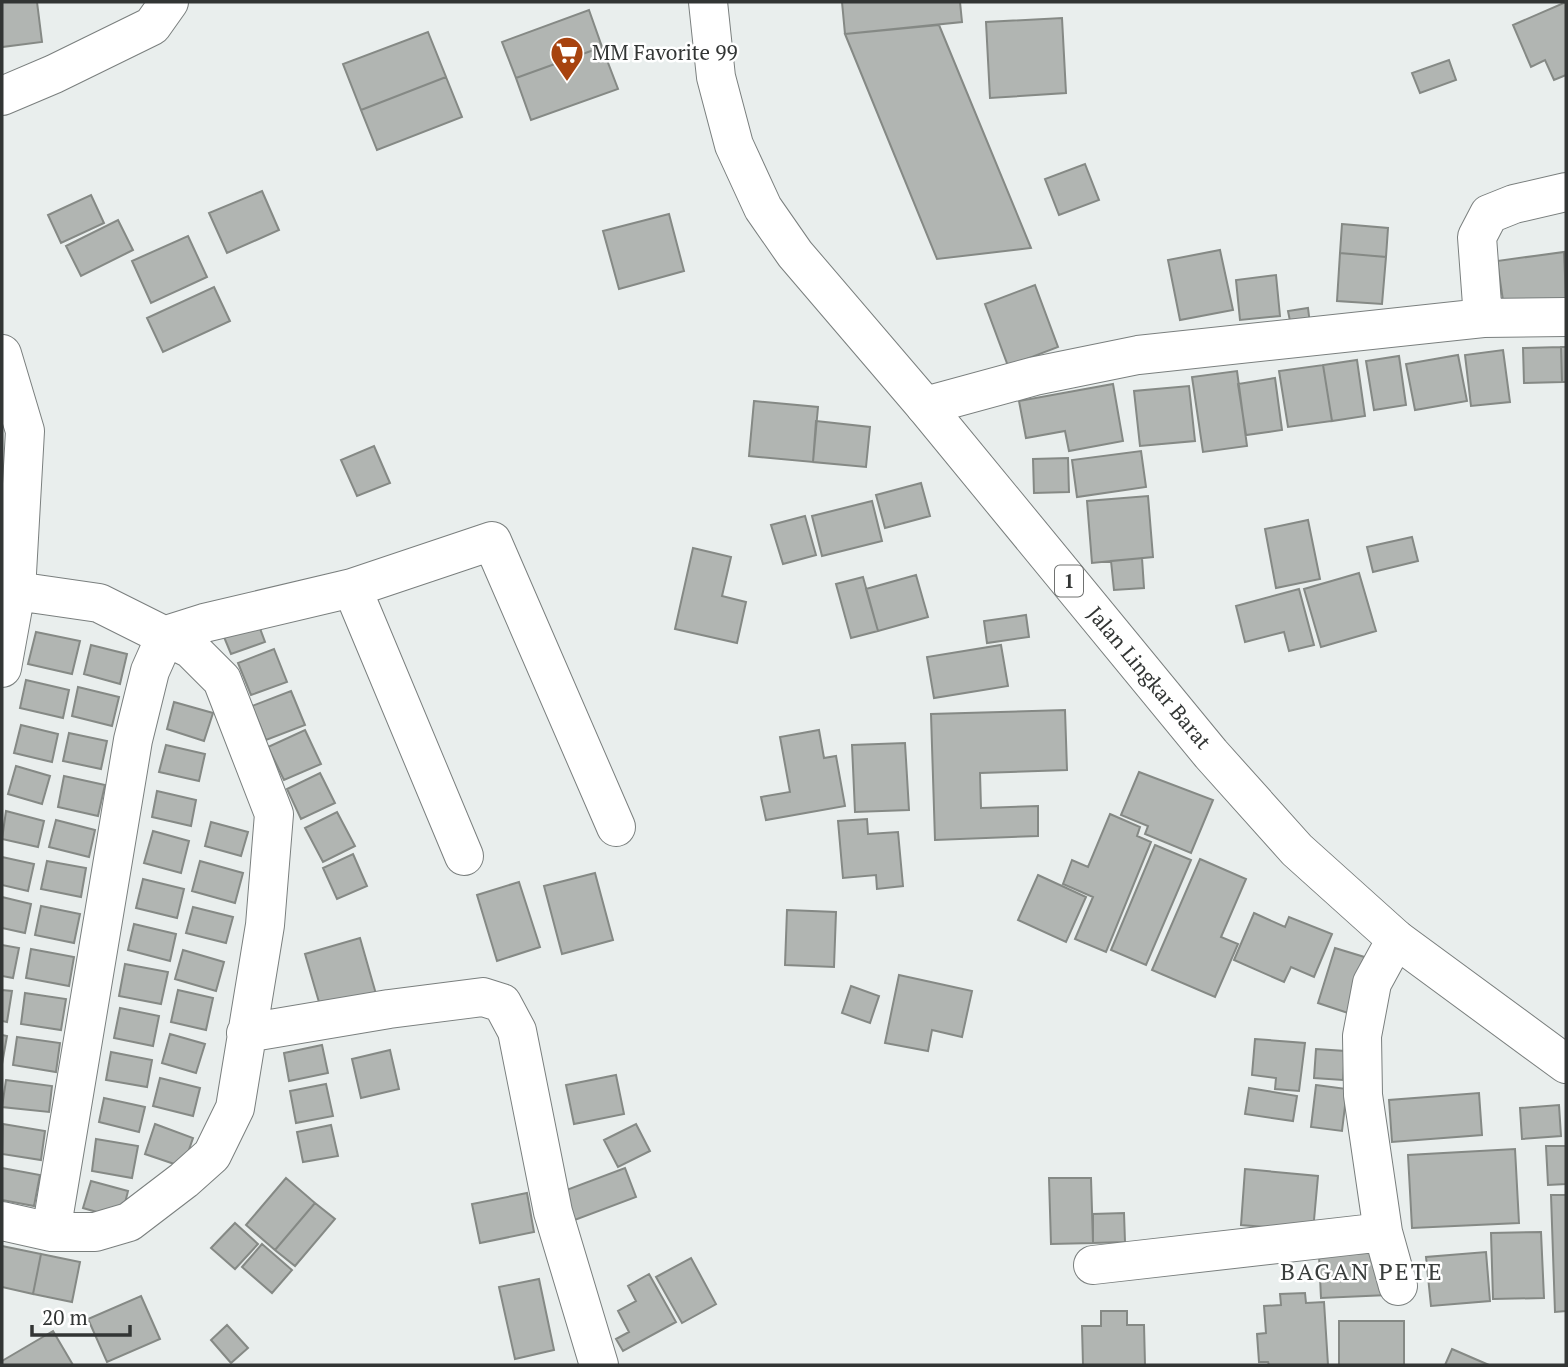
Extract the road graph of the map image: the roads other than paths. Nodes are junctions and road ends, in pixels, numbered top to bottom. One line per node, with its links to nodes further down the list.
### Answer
1 (169, 2): 3 (main road)
2 (708, 2): 8 (main road, Jalan Lingkar Barat / 1)
3 (2, 96)
4 (1566, 192): 6 (main road)
5 (1566, 317): 6 (main road)
6 (1483, 318): 8 (main road)
7 (2, 354): 9 (main road)
8 (925, 406): 16 (main road, Jalan Lingkar Barat / 1)
9 (13, 427): 11 (main road)
10 (352, 588): 12 (main road); 14 (main road); 15 (main road)
11 (16, 591): 12 (main road); 13 (main road)
12 (166, 635): 17 (main road); 20 (main road)
13 (2, 668)
14 (616, 827)
15 (464, 856)
16 (1396, 939): 18 (main road, Jalan Lingkar Barat / 1); 21 (main road)
17 (246, 1033): 20 (main road); 24 (main road)
18 (1566, 1064)
19 (2, 1221): 20 (main road)
20 (51, 1231)
21 (1383, 1232): 22 (main road); 23 (main road)
22 (1093, 1265)
23 (1398, 1286)
24 (590, 1364)

